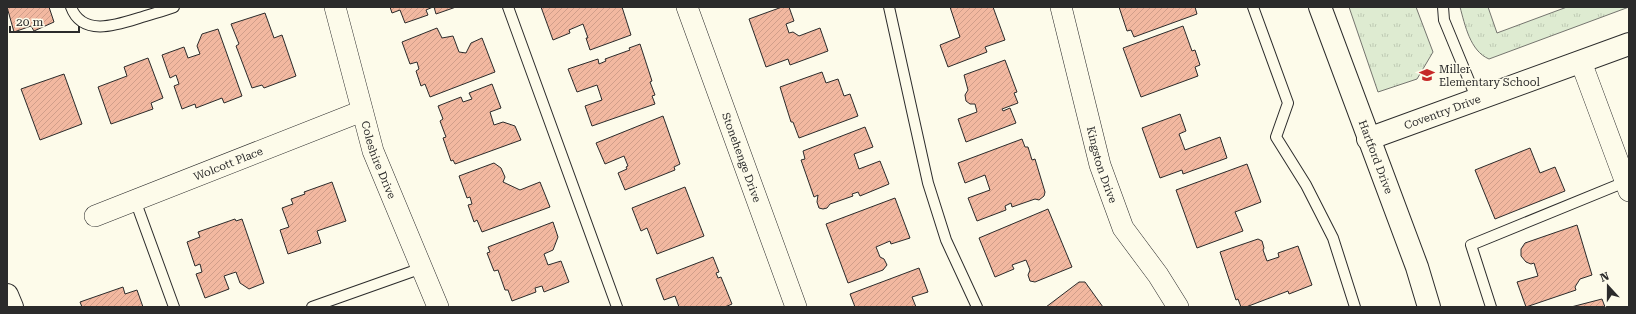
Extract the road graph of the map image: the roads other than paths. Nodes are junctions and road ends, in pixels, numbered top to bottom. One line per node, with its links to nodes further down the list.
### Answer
1 (71, 7): 2 (lane)
2 (174, 7)
3 (335, 7): 14 (street, Coleshire Drive)
4 (508, 7): 25 (lane)
5 (687, 7): 26 (street, Stonehenge Drive)
6 (889, 7): 27 (lane)
7 (1061, 7): 28 (street, Kingston Drive)
8 (1253, 7): 29 (lane)
9 (1320, 7): 15 (street, Hartford Drive)
10 (1443, 7): 13 (lane)
11 (1629, 44): 12 (street, Coventry Drive)
12 (1581, 62): 13 (street, Coventry Drive); 16 (street)
13 (1477, 100): 15 (street, Coventry Drive)
14 (362, 111): 17 (street, Wolcott Place); 19 (street, Coleshire Drive)
15 (1368, 139): 30 (street, Hartford Drive)
16 (1627, 187): 31 (lane)
17 (135, 200): 18 (street, Wolcott Place); 22 (lane)
18 (95, 216)
19 (422, 268): 23 (lane); 24 (street, Coleshire Drive)
20 (7, 295): 21 (street)
21 (12, 307)
22 (174, 307)
23 (312, 307)
24 (438, 307)
25 (617, 307)
26 (796, 307)
27 (977, 307)
28 (1178, 307)
29 (1355, 307)
30 (1429, 307)
31 (1491, 307)

